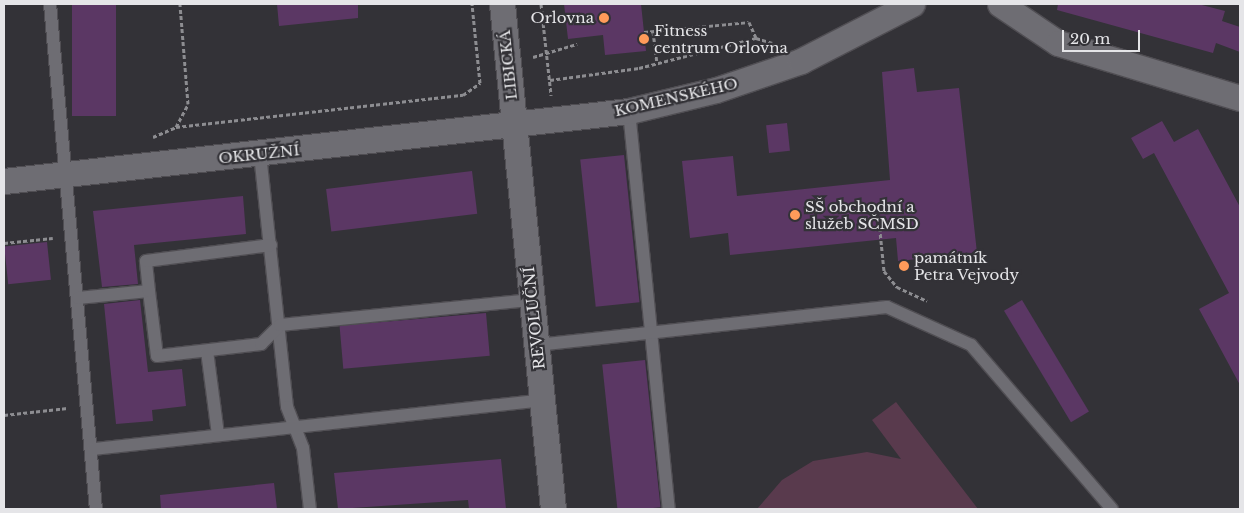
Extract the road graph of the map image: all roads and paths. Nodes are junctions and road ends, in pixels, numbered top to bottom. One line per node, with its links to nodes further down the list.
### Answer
1 (50, 4): 17 (lane)
2 (180, 4): 3 (path)
3 (472, 4)
4 (502, 4): 15 (street, LIBICKÁ)
5 (542, 4): 11 (path)
6 (912, 4): 14 (street, KOMENSKÉHO)
7 (1000, 4): 13 (street)
8 (653, 31): 9 (path); 12 (path); 12 (path)
9 (644, 32)
10 (577, 44): 11 (path)
11 (547, 53): 12 (path)
12 (657, 64)
13 (1240, 98)
14 (629, 111): 15 (street, KOMENSKÉHO); 28 (lane)
15 (514, 126): 16 (street, OKRUŽNÍ); 25 (street, REVOLUČNÍ)
16 (260, 154): 17 (street, OKRUŽNÍ); 22 (lane)
17 (64, 175): 18 (street, OKRUŽNÍ); 20 (lane)
18 (4, 181)
19 (879, 221): 26 (path)
20 (71, 236): 21 (path); 24 (lane)
21 (4, 243)
22 (271, 245): 23 (lane); 27 (lane)
23 (149, 291): 24 (lane); 30 (lane)
24 (78, 298): 32 (lane)
25 (532, 300): 27 (lane); 29 (street, REVOLUČNÍ)
26 (932, 304)
27 (280, 325): 30 (lane); 34 (lane)
28 (653, 329): 29 (lane); 42 (lane); 43 (lane)
29 (536, 345): 31 (street, REVOLUČNÍ)
30 (207, 351): 35 (lane)
31 (542, 400): 34 (lane); 41 (street, REVOLUČNÍ)
32 (89, 406): 33 (path); 36 (lane)
33 (4, 415)
34 (296, 425): 35 (lane); 38 (lane)
35 (218, 434): 36 (lane)
36 (94, 449): 37 (lane)
37 (96, 509)
38 (310, 509)
39 (449, 509): 40 (path)
40 (458, 509)
41 (553, 509)
42 (669, 509)
43 (1112, 509)

